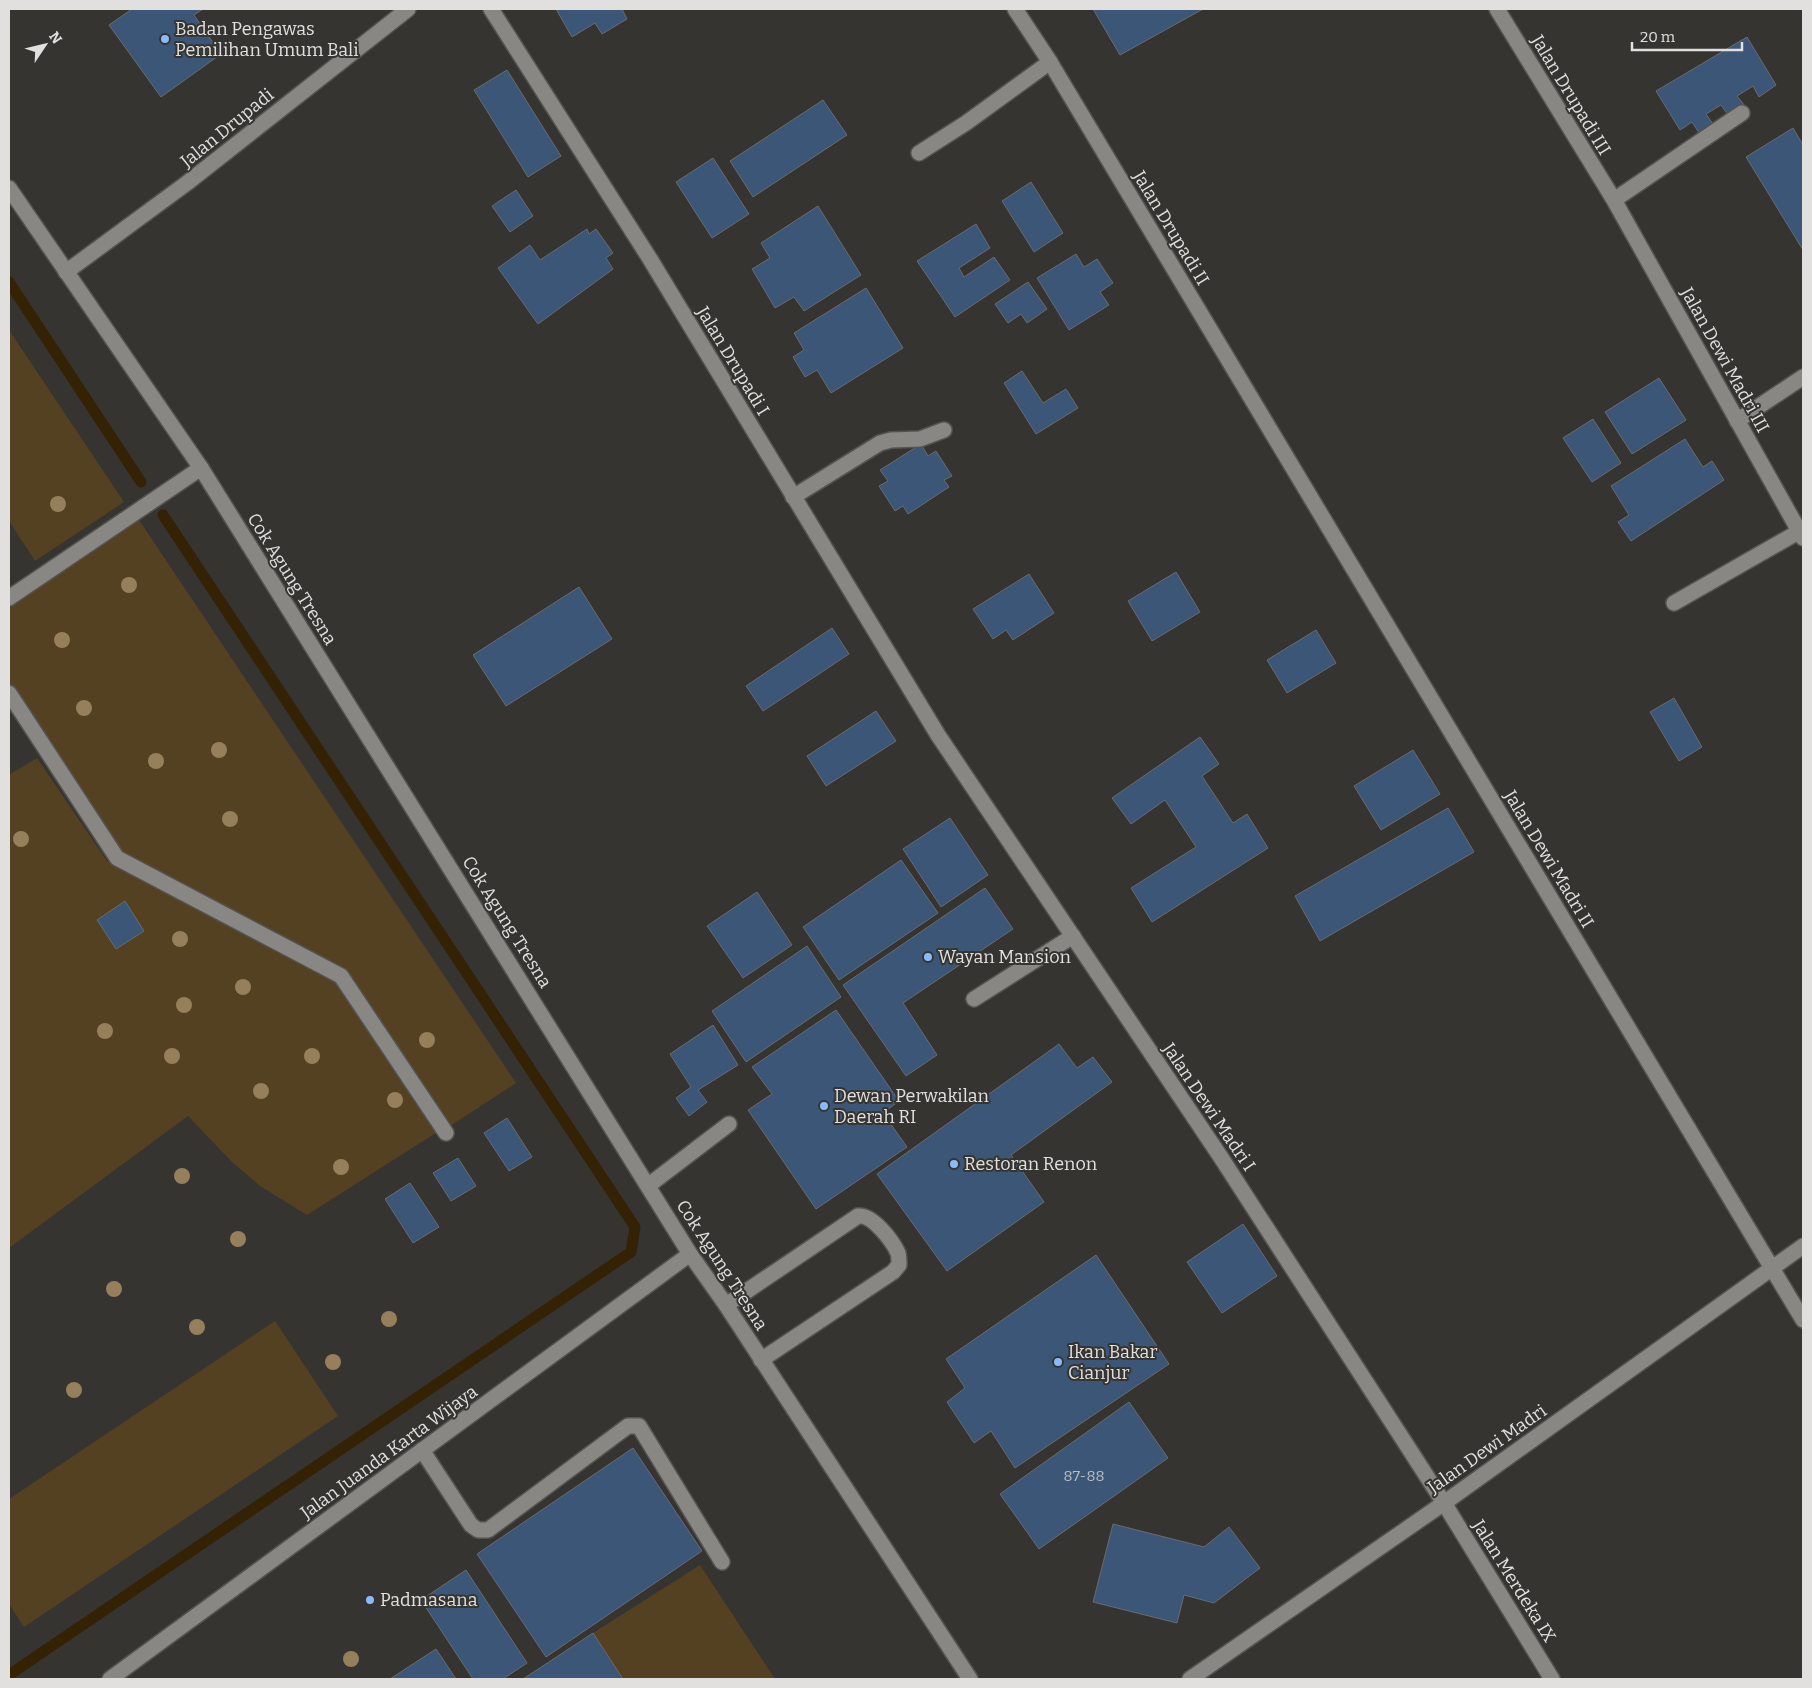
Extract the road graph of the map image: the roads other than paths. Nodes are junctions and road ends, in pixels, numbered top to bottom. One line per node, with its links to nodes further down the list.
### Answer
1 (408, 9): 10 (street, Jalan Drupadi)
2 (491, 9): 16 (street, Jalan Drupadi I)
3 (1015, 9): 5 (street, Jalan Drupadi II)
4 (1497, 9): 9 (street, Jalan Drupadi III)
5 (1050, 62): 7 (street); 15 (street, Jalan Drupadi II)
6 (1742, 114): 9 (street)
7 (919, 153)
8 (9, 188): 10 (street, Cok Agung Tresna)
9 (1614, 200): 12 (street, Jalan Dewi Madri III)
10 (66, 272): 14 (street, Cok Agung Tresna)
11 (1803, 377): 12 (street)
12 (1737, 421): 17 (street, Jalan Dewi Madri III)
13 (944, 430): 16 (street)
14 (201, 468): 18 (street); 26 (street, Cok Agung Tresna)
15 (1293, 468): 29 (street, Jalan Dewi Madri II)
16 (793, 496): 21 (street, Jalan Drupadi I)
17 (1801, 534): 19 (street)
18 (9, 598)
19 (1674, 602)
20 (9, 693): 25 (street)
21 (938, 736): 22 (street, Jalan Dewi Madri I)
22 (1073, 936): 23 (street); 34 (street, Jalan Dewi Madri I)
23 (974, 999)
24 (729, 1124): 26 (street)
25 (446, 1133)
26 (649, 1185): 28 (street, Cok Agung Tresna)
27 (1803, 1246): 29 (street, Jalan Dewi Madri)
28 (690, 1254): 30 (street, Cok Agung Tresna); 33 (street, Jalan Juanda Karta Wijaya)
29 (1772, 1269): 31 (street, Jalan Dewi Madri II); 34 (street, Jalan Dewi Madri)
30 (726, 1306): 32 (street, Cok Agung Tresna); 32 (street)
31 (1803, 1320)
32 (761, 1360): 37 (street, Cok Agung Tresna)
33 (422, 1450): 35 (street); 36 (street, Jalan Juanda Karta Wijaya)
34 (1444, 1503): 38 (street, Jalan Dewi Madri); 39 (street, Jalan Merdeka IX)
35 (722, 1562)
36 (110, 1679)
37 (970, 1679)
38 (1190, 1679)
39 (1552, 1679)

